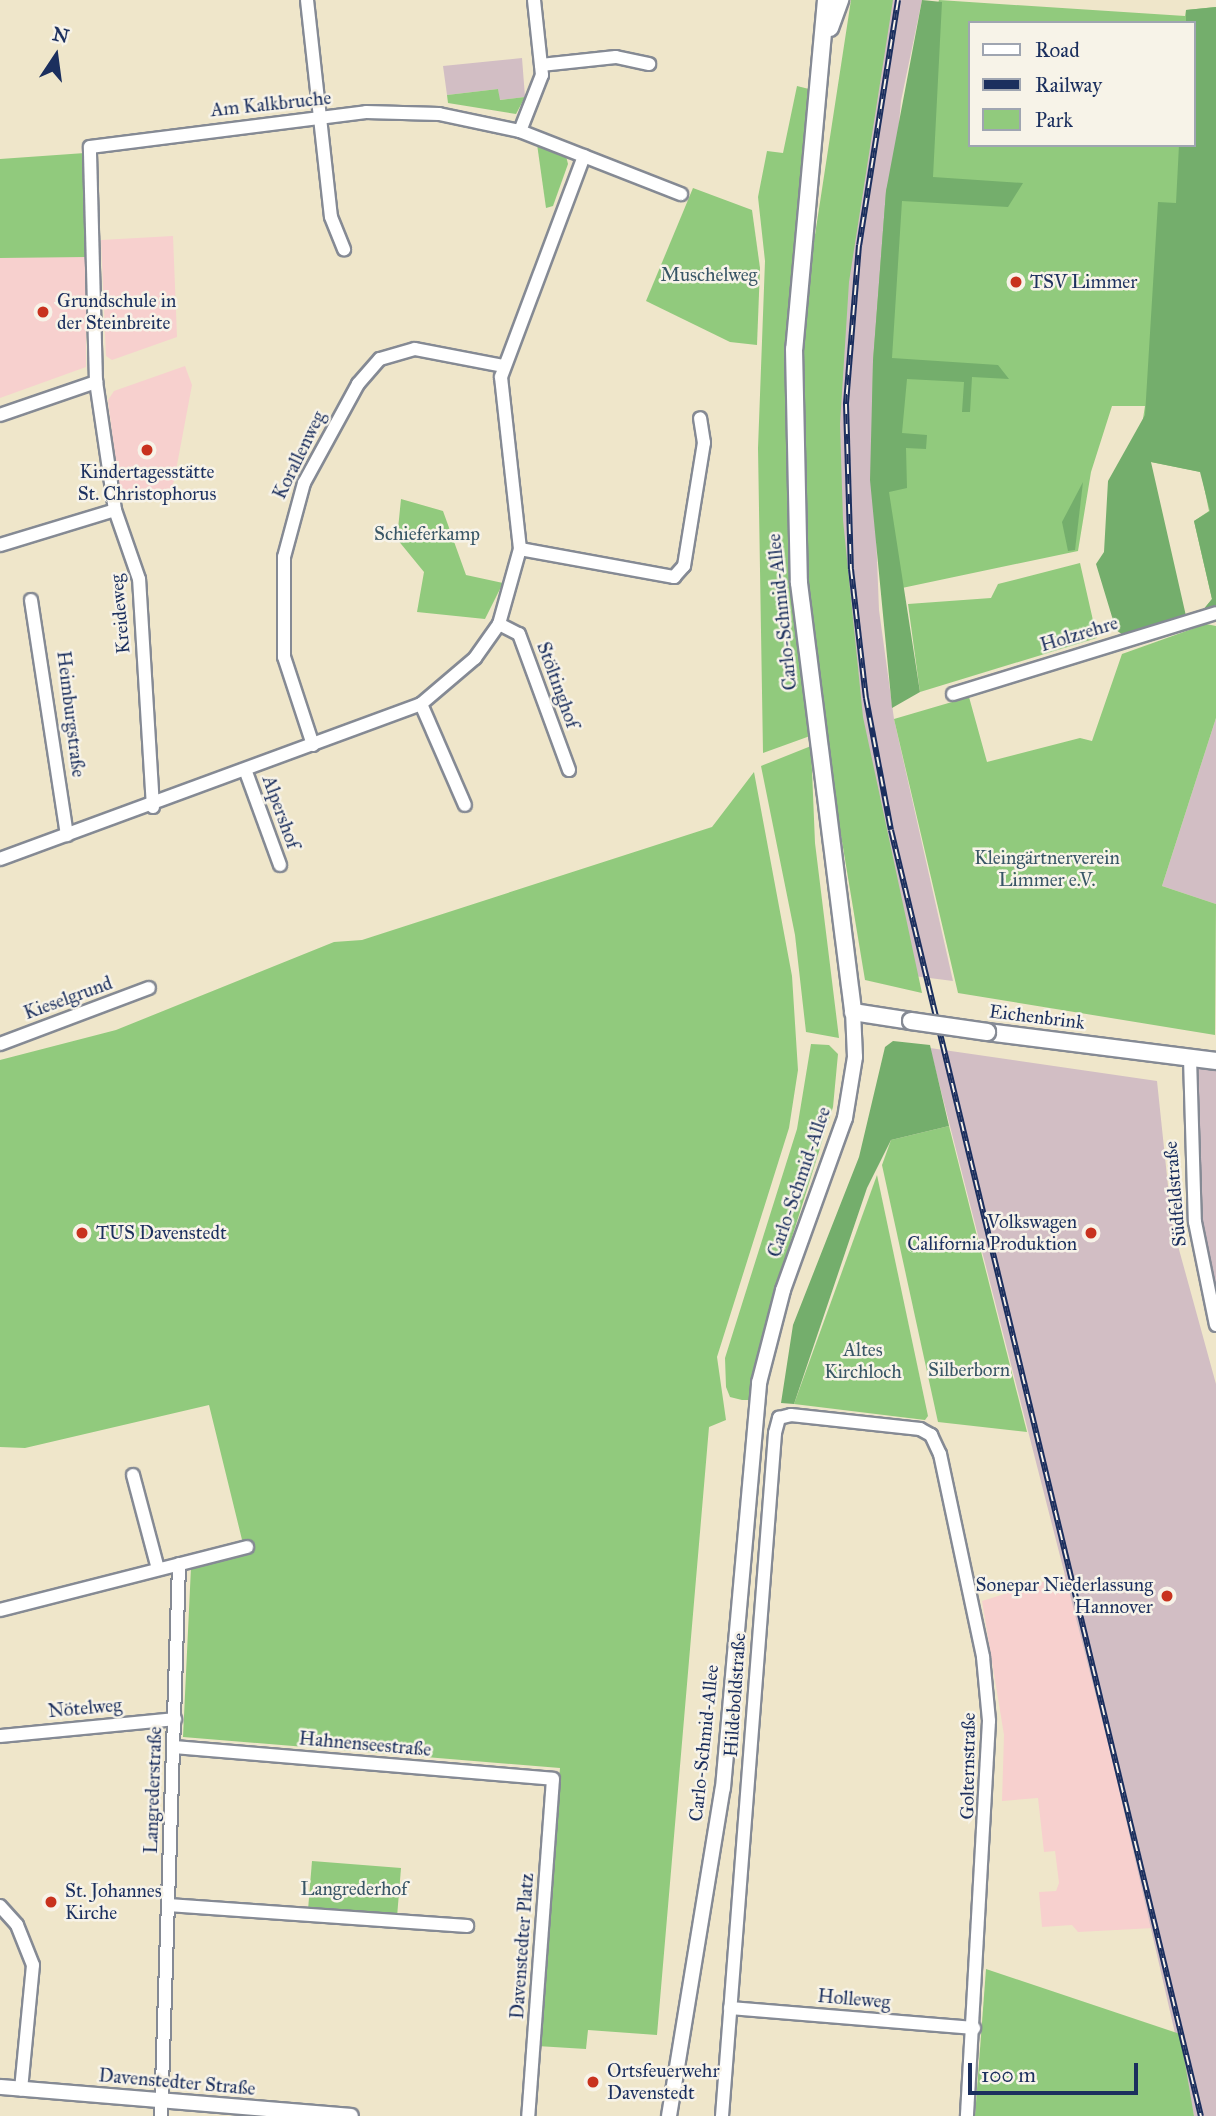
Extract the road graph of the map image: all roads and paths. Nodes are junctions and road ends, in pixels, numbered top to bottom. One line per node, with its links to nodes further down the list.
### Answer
1 (307, 0): 8 (street)
2 (534, 0): 7 (street)
3 (826, 0): 5 (main road, Carlo-Schmid-Allee)
4 (840, 0): 5 (main road, Carlo-Schmid-Allee)
5 (824, 47): 34 (main road, Carlo-Schmid-Allee)
6 (649, 64): 7 (street)
7 (541, 65): 9 (street)
8 (320, 118): 9 (street, Am Kalkbruche); 12 (street); 14 (street, Am Kalkbruche)
9 (520, 131): 10 (street, Am Kalkbruche)
10 (584, 156): 11 (street, Am Kalkbruche); 13 (street)
11 (681, 194)
12 (344, 249)
13 (503, 366): 19 (street); 25 (street, Korallenweg)
14 (96, 382): 15 (street); 17 (street, Kreideweg)
15 (0, 415)
16 (700, 418): 19 (street)
17 (115, 510): 18 (street); 29 (street, Kreideweg)
18 (0, 545)
19 (520, 549): 22 (street)
20 (31, 600): 30 (street, Heimburgstraße)
21 (1216, 613): 23 (street, Holzrehre)
22 (499, 624): 24 (street); 26 (street, Stöltinghof)
23 (953, 694)
24 (421, 704): 25 (street); 28 (street)
25 (313, 745): 27 (street)
26 (569, 770)
27 (246, 772): 29 (street); 32 (street, Alpershof)
28 (464, 805)
29 (153, 807): 30 (street)
30 (67, 835): 31 (street)
31 (0, 859)
32 (280, 865)
33 (149, 988): 35 (street, Kieselgrund)
34 (853, 1012): 36 (main road, Eichenbrink, bridge); 59 (street, Carlo-Schmid-Allee)
35 (0, 1044)
36 (1190, 1058): 37 (main road, Eichenbrink); 38 (street, Südfeldstraße)
37 (1216, 1061)
38 (1216, 1325)
39 (920, 1429): 52 (street, Hildeboldstraße); 53 (street, Golternstraße)
40 (133, 1475): 43 (street)
41 (247, 1547): 42 (street)
42 (179, 1564): 43 (street); 45 (street, Langrederstraße)
43 (158, 1570): 44 (street)
44 (0, 1610)
45 (175, 1719): 46 (street, Nötelweg); 47 (street, Langrederstraße)
46 (0, 1737)
47 (174, 1747): 48 (street, Hahnenseestraße); 49 (street, Langrederstraße)
48 (554, 1779): 58 (street, Davenstedter Platz)
49 (168, 1905): 51 (street); 56 (street, Langrederstraße)
50 (0, 1906): 55 (street)
51 (467, 1926)
52 (730, 2008): 53 (street, Holleweg); 60 (street, Hildeboldstraße)
53 (974, 2028): 61 (street, Golternstraße)
54 (0, 2087): 55 (street, Davenstedter Straße)
55 (21, 2089): 56 (street, Davenstedter Straße)
56 (160, 2108): 57 (street, Davenstedter Straße)
57 (351, 2116)
58 (528, 2116)
59 (668, 2116)
60 (722, 2116)
61 (967, 2116)

